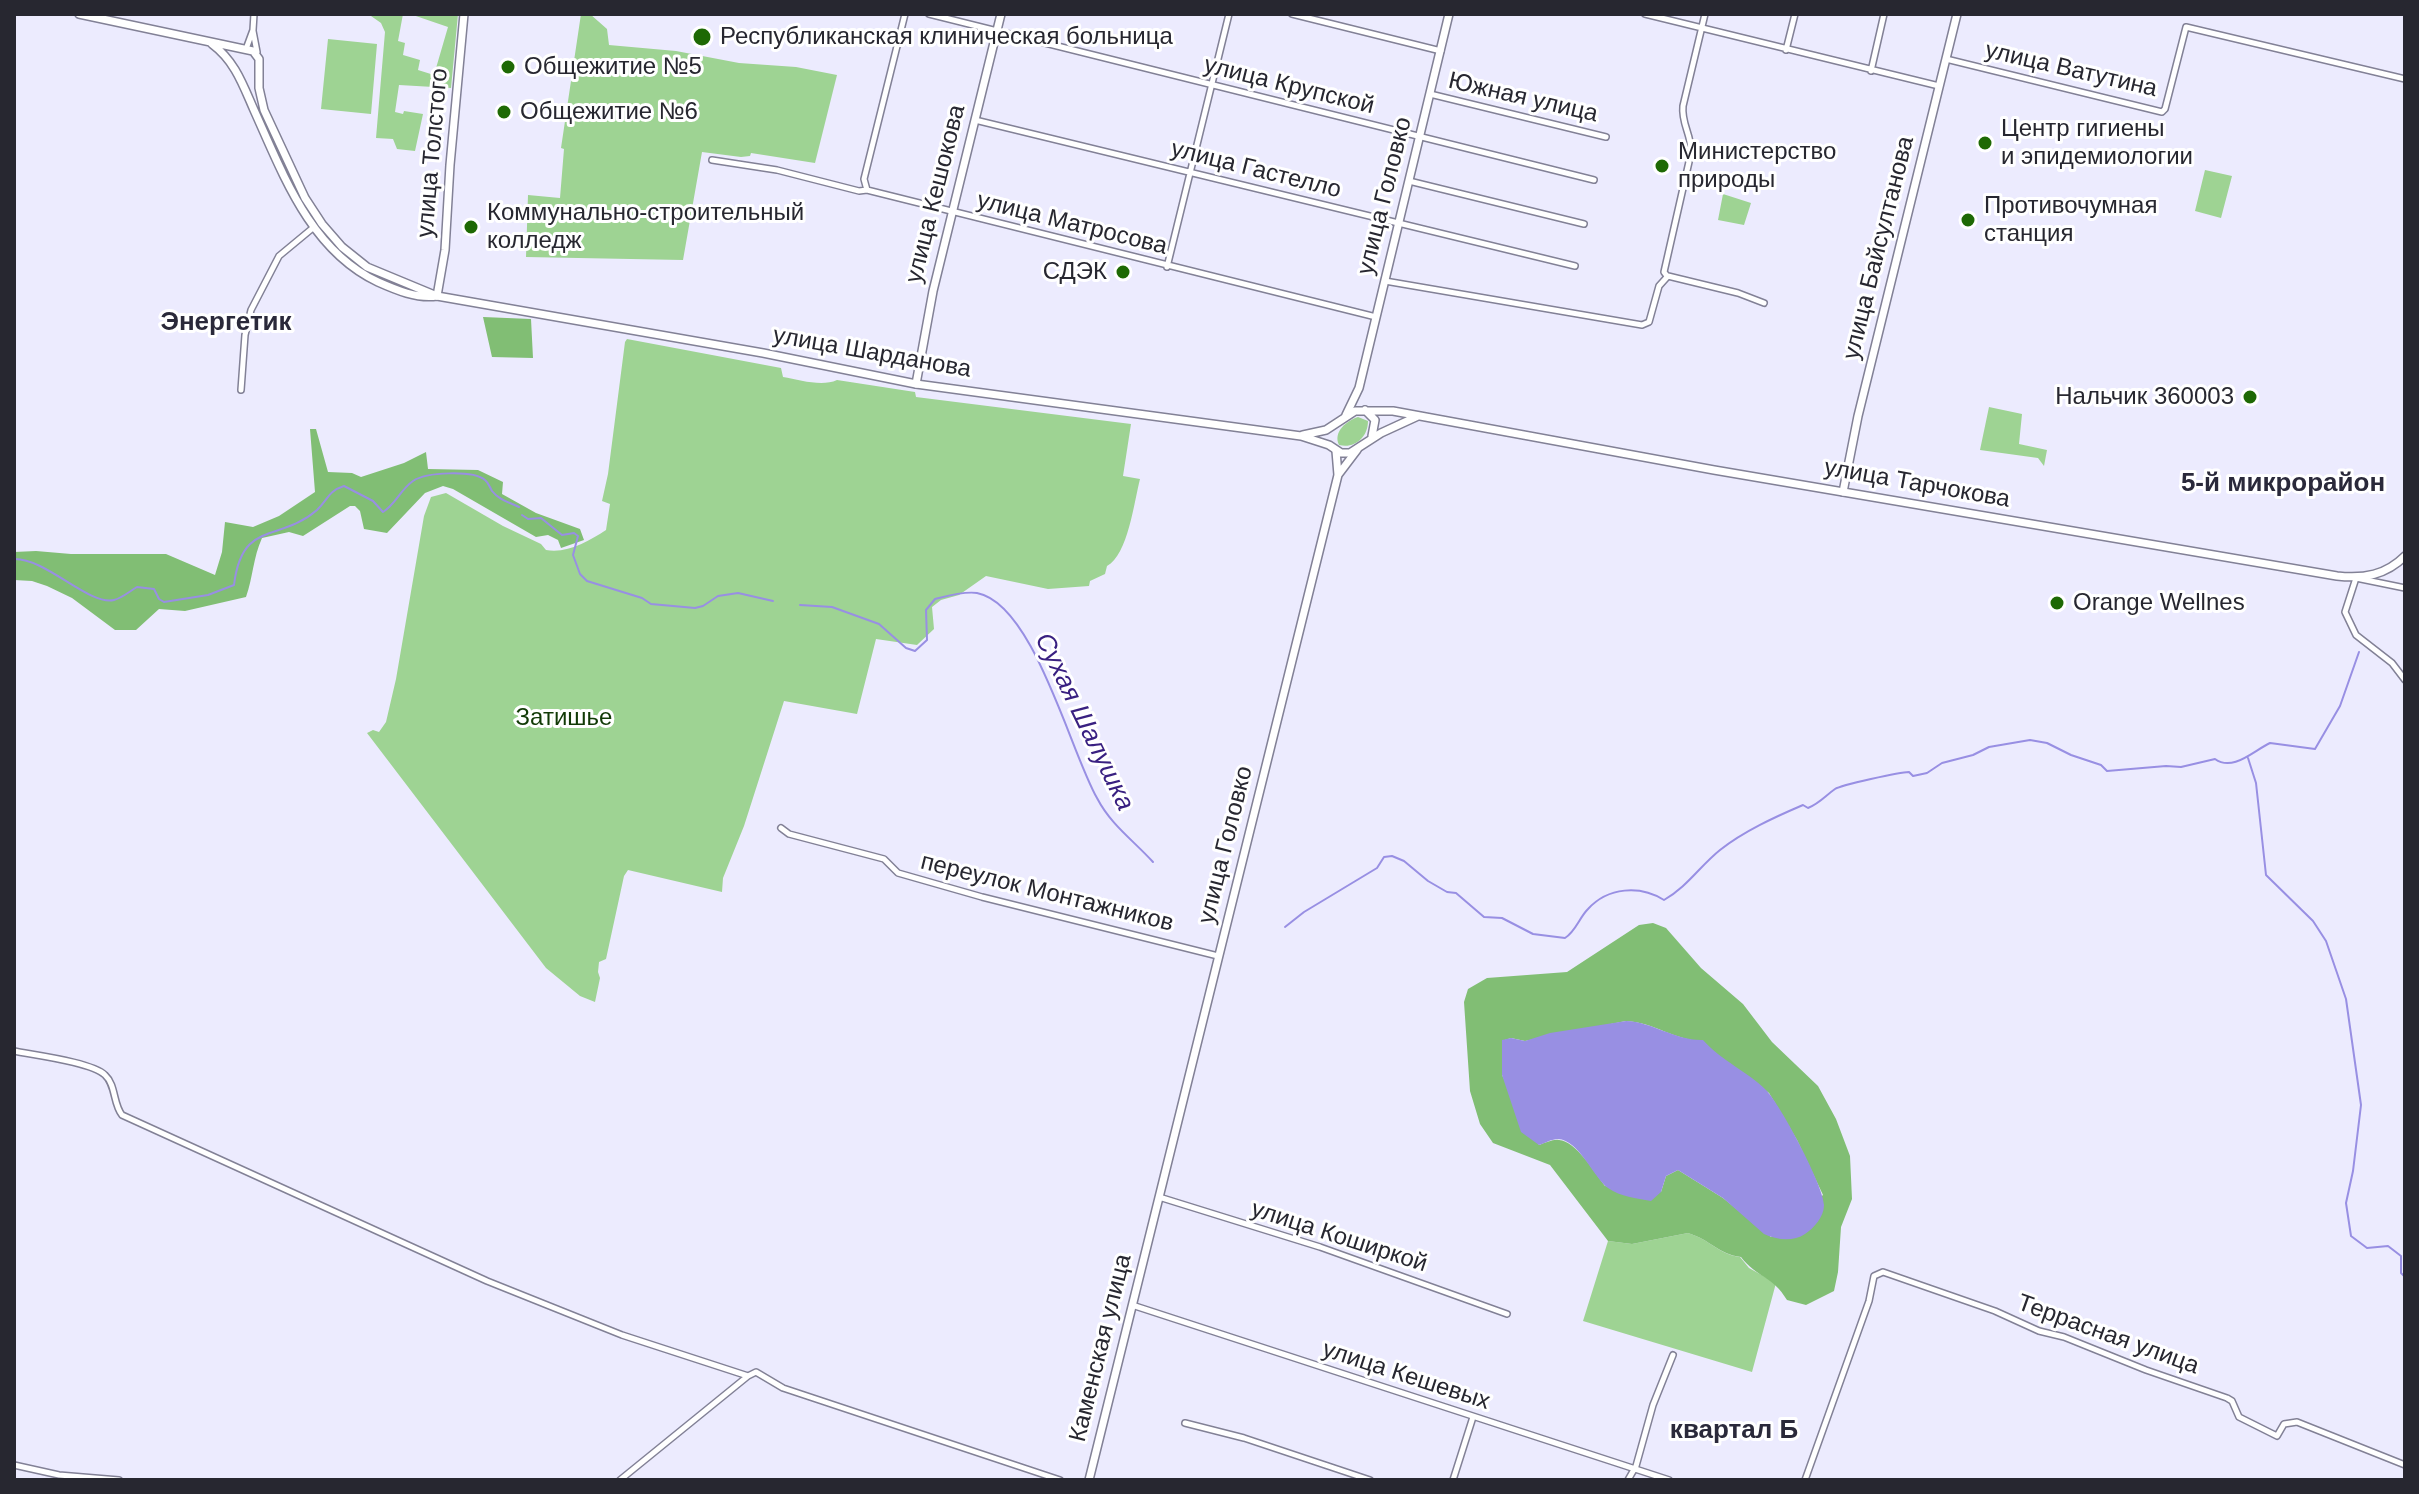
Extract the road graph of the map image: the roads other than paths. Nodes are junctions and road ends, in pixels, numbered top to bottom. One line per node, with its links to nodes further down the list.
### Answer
1 (79, 14): 18 (main road)
2 (254, 14): 16 (street)
3 (464, 14): 47 (main road, улица Толстого)
4 (905, 14): 38 (street)
5 (929, 14): 17 (street, улица Крупской)
6 (1001, 14): 17 (main road, улица Кешокова)
7 (1229, 14): 28 (street)
8 (1292, 14): 21 (street)
9 (1449, 14): 21 (main road, улица Головко)
10 (1645, 14): 15 (street)
11 (1705, 14): 15 (street)
12 (1795, 14): 20 (street)
13 (1884, 14): 26 (street)
14 (1957, 14): 23 (main road, улица Байсултанова)
15 (1701, 28): 20 (street); 45 (street)
16 (253, 30): 19 (street); 22 (street)
17 (997, 32): 28 (street, улица Крупской); 31 (main road, улица Кешокова)
18 (210, 43): 19 (main road); 25 (main road)
19 (245, 50): 22 (main road); 25 (main road)
20 (1786, 50): 26 (street)
21 (1441, 51): 30 (main road, улица Головко)
22 (258, 57): 24 (main road)
23 (1946, 59): 27 (street, улица Ватутина); 29 (main road, улица Байсултанова)
24 (259, 67): 25 (main road); 47 (main road, улица Шарданова)
25 (235, 68): 42 (main road, улица Шарданова)
26 (1871, 71): 29 (street)
27 (2405, 79)
28 (1211, 85): 32 (street, улица Крупской); 35 (street)
29 (1939, 86): 62 (main road, улица Байсултанова)
30 (1430, 94): 32 (main road, улица Головко); 33 (street, Южная улица)
31 (975, 120): 35 (street, улица Гастелло); 39 (main road, улица Кешокова)
32 (1420, 137): 36 (street, улица Крупской); 37 (main road, улица Головко)
33 (1606, 137)
34 (712, 160): 38 (street, улица Матросова)
35 (1190, 173): 40 (street, улица Гастелло); 44 (street)
36 (1594, 180)
37 (1409, 181): 40 (main road, улица Головко); 41 (street)
38 (867, 190): 39 (street, улица Матросова)
39 (953, 213): 44 (street, улица Матросова); 50 (main road, улица Кешокова)
40 (1399, 224): 43 (street, улица Гастелло); 46 (main road, улица Головко)
41 (1584, 224)
42 (314, 227): 47 (main road, улица Шарданова); 52 (street)
43 (1575, 266)
44 (1167, 267): 49 (street, улица Матросова)
45 (1668, 276): 46 (street); 48 (street)
46 (1384, 281): 49 (main road, улица Головко)
47 (437, 296): 50 (main road, улица Шарданова)
48 (1764, 303)
49 (1376, 317): 51 (main road, улица Головко)
50 (916, 384): 57 (main road, улица Шарданова)
51 (1359, 388): 53 (main road); 54 (main road)
52 (241, 390)
53 (1364, 409): 54 (main road); 55 (main road, улица Тарчокова); 58 (main road)
54 (1346, 415): 56 (main road)
55 (1418, 416): 58 (main road); 62 (main road, улица Тарчокова)
56 (1334, 426): 57 (main road); 59 (main road)
57 (1301, 436): 59 (main road)
58 (1371, 438): 60 (main road)
59 (1334, 449): 60 (main road); 61 (main road)
60 (1357, 450): 61 (main road)
61 (1338, 475): 68 (main road, улица Головко)
62 (1843, 492): 64 (main road, улица Тарчокова)
63 (2405, 556): 64 (main road, улица Тарчокова)
64 (2356, 578): 65 (street); 66 (street)
65 (2405, 588)
66 (2405, 680)
67 (781, 828): 68 (street, переулок Монтажников)
68 (1218, 956): 70 (main road, улица Головко)
69 (14, 1051): 75 (street)
70 (1159, 1197): 71 (main road, улица Головко); 73 (street, улица Коширкой)
71 (1152, 1225): 72 (main road, Каменская улица)
72 (1132, 1305): 76 (street, улица Кешевых); 84 (main road, Каменская улица)
73 (1507, 1314)
74 (1673, 1355): 80 (street)
75 (748, 1376): 82 (street); 83 (street)
76 (1473, 1417): 80 (street, улица Кешевых); 86 (street)
77 (1185, 1423): 85 (street)
78 (14, 1465): 81 (street)
79 (2405, 1465): 89 (street, Террасная улица)
80 (1634, 1469): 87 (street); 88 (street, улица Кешевых)
81 (119, 1480)
82 (620, 1480)
83 (1060, 1480)
84 (1089, 1480)
85 (1370, 1480)
86 (1453, 1480)
87 (1628, 1480)
88 (1669, 1480)
89 (1805, 1480)

